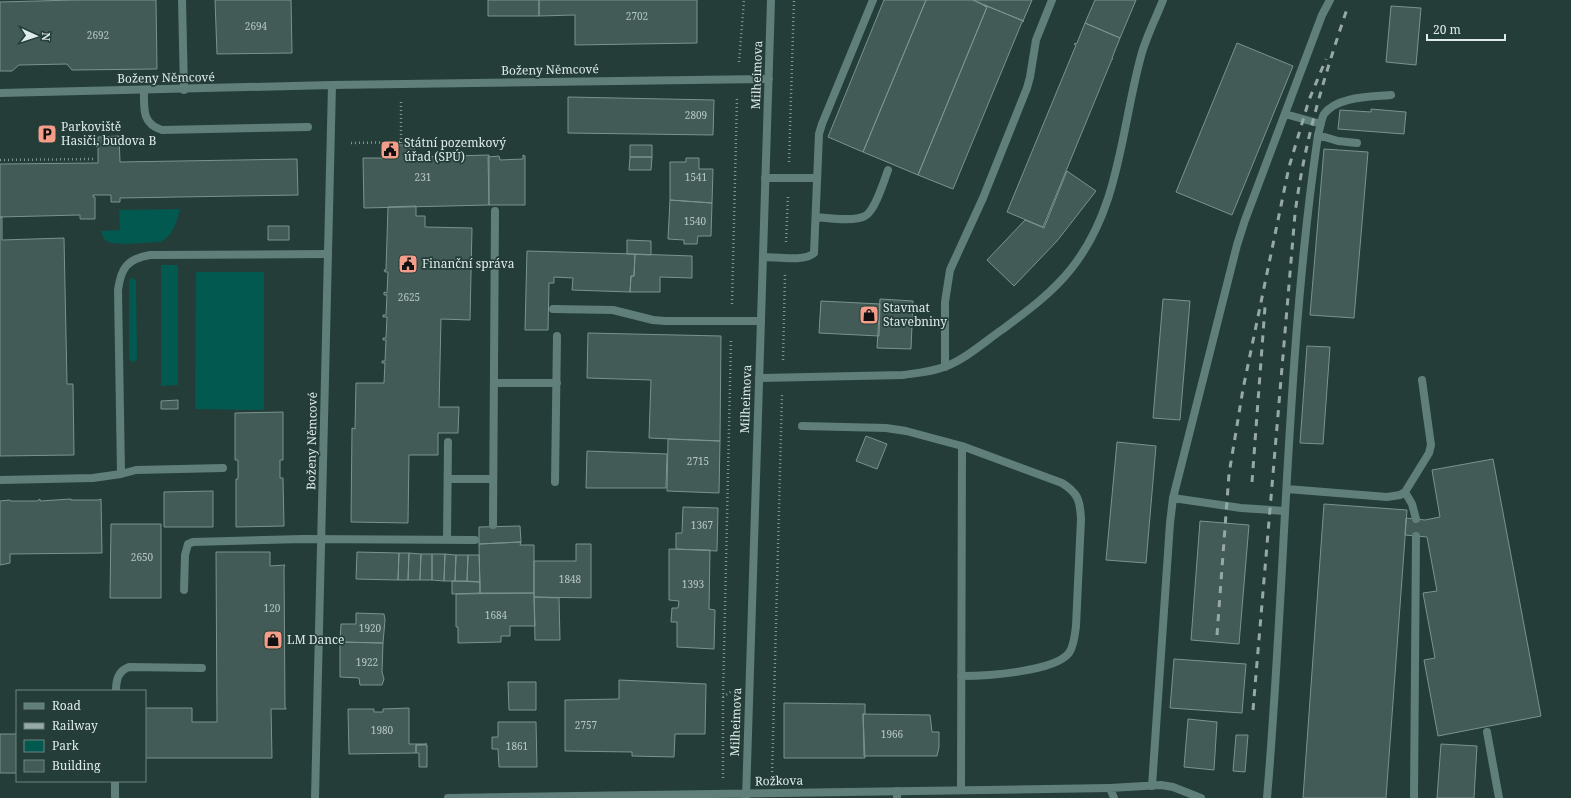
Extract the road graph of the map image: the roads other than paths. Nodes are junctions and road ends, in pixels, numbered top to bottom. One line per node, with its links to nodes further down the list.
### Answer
1 (182, 0): 9 (street)
2 (771, 0): 7 (street, Milheimova)
3 (873, 0): 20 (street)
4 (1052, 0): 28 (street)
5 (1163, 0): 28 (street)
6 (1330, 0): 13 (street)
7 (768, 79): 8 (street, Boženy Němcové); 19 (street, Milheimova)
8 (332, 85): 9 (street, Boženy Němcové); 23 (street, Boženy Němcové)
9 (184, 90): 10 (street, Boženy Němcové)
10 (144, 91): 11 (street, Boženy Němcové); 15 (street)
11 (0, 93)
12 (1391, 95): 14 (street)
13 (1285, 114): 14 (street); 44 (street)
14 (1321, 124): 16 (street)
15 (308, 127)
16 (1318, 135): 17 (street); 42 (street)
17 (1357, 143)
18 (888, 170): 22 (street)
19 (765, 178): 20 (street); 24 (street, Milheimova)
20 (817, 178): 22 (street)
21 (495, 211): 31 (street)
22 (816, 217): 24 (street)
23 (328, 254): 37 (street); 49 (street, Boženy Němcové)
24 (763, 257): 26 (street, Milheimova)
25 (553, 308): 26 (street)
26 (761, 321): 29 (street, Milheimova)
27 (557, 336): 32 (street)
28 (945, 367): 29 (street)
29 (759, 378): 62 (street, Milheimova)
30 (1422, 380): 43 (street)
31 (494, 383): 32 (street); 39 (street)
32 (556, 384): 41 (street)
33 (802, 426): 35 (street)
34 (448, 442): 38 (street)
35 (962, 446): 54 (street); 54 (street)
36 (223, 468): 37 (street)
37 (121, 474): 40 (street)
38 (448, 479): 39 (street); 50 (street)
39 (493, 479): 47 (street)
40 (0, 480)
41 (555, 482)
42 (1287, 489): 43 (street); 45 (street)
43 (1405, 492): 46 (street)
44 (1173, 498): 45 (street); 58 (street)
45 (1285, 511): 68 (street)
46 (1416, 519)
47 (493, 525)
48 (1416, 536): 69 (street)
49 (321, 539): 50 (street); 52 (street); 64 (street, Boženy Němcové)
50 (447, 540): 51 (street)
51 (475, 540)
52 (184, 590)
53 (202, 668): 55 (street)
54 (961, 676): 60 (street)
55 (116, 690)
56 (1487, 732): 70 (street)
57 (115, 782): 63 (street)
58 (1152, 786): 59 (street, Rožkova); 67 (street, Rožkova)
59 (1110, 788): 60 (street, Rožkova); 66 (street)
60 (961, 790): 61 (street, Rožkova)
61 (897, 795): 62 (street, Rožkova)
62 (746, 796): 65 (street, Rožkova)
63 (115, 798)
64 (315, 798)
65 (448, 798)
66 (1114, 798)
67 (1201, 798)
68 (1267, 798)
69 (1414, 798)
70 (1499, 798)

